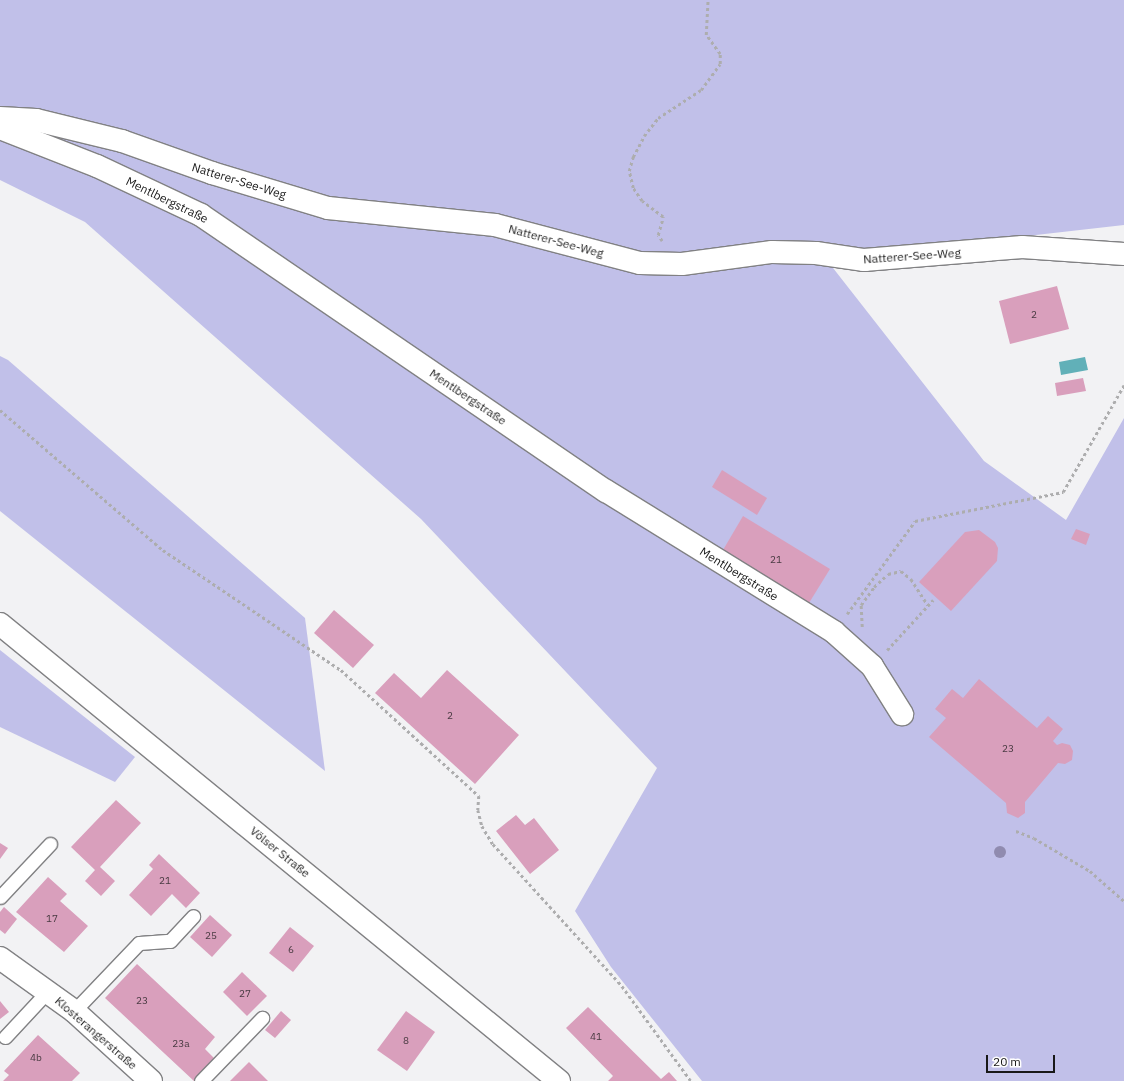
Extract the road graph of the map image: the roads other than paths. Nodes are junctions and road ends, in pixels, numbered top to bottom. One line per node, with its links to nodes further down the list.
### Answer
1 (0, 118): 3 (street, Natterer-See-Weg)
2 (0, 128): 5 (street, Mentlbergstraße)
3 (1124, 254)
4 (0, 624): 16 (street, Völser Straße)
5 (902, 714)
6 (50, 844): 7 (lane)
7 (0, 897)
8 (193, 916): 11 (lane)
9 (0, 958): 10 (street, Klosterangerstraße)
10 (47, 992): 11 (street, Klosterangerstraße); 13 (lane)
11 (74, 1011): 14 (street, Klosterangerstraße)
12 (262, 1018): 15 (lane)
13 (5, 1037)
14 (151, 1081)
15 (202, 1081)
16 (559, 1081)

